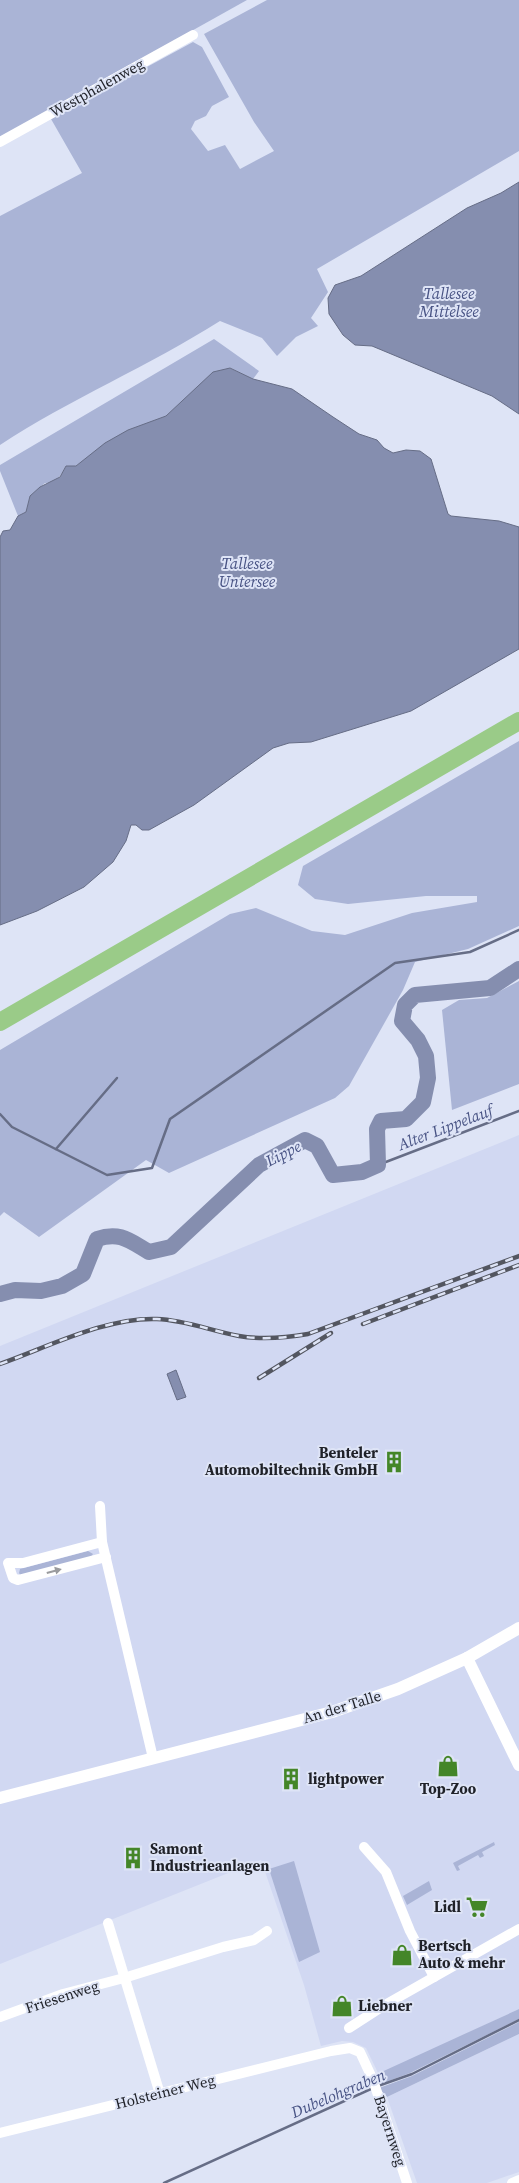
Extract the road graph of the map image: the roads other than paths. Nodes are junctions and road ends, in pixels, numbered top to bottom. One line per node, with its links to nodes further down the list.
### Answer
1 (193, 35): 2 (street, Westphalenweg)
2 (0, 142)
3 (519, 721): 4 (highway)
4 (0, 1022)
5 (100, 1506): 6 (street)
6 (102, 1542): 7 (street); 7 (street, one-way to 7)
7 (106, 1557): 10 (street)
8 (519, 1628): 9 (street, An der Talle)
9 (467, 1658): 10 (street, An der Talle); 11 (street)
10 (153, 1758): 12 (street, An der Talle)
11 (519, 1765)
12 (0, 1798)
13 (364, 1847): 17 (street)
14 (108, 1923): 18 (street)
15 (519, 1929): 17 (street)
16 (267, 1931): 18 (street, Friesenweg)
17 (434, 1977): 20 (street)
18 (124, 1978): 19 (street, Friesenweg); 22 (street)
19 (0, 2017)
20 (349, 2028)
21 (331, 2051): 22 (street, Holsteiner Weg); 25 (street, Bayernweg)
22 (160, 2094): 23 (street, Holsteiner Weg)
23 (0, 2133)
24 (519, 2180): 26 (street)
25 (407, 2183)
26 (512, 2183)

